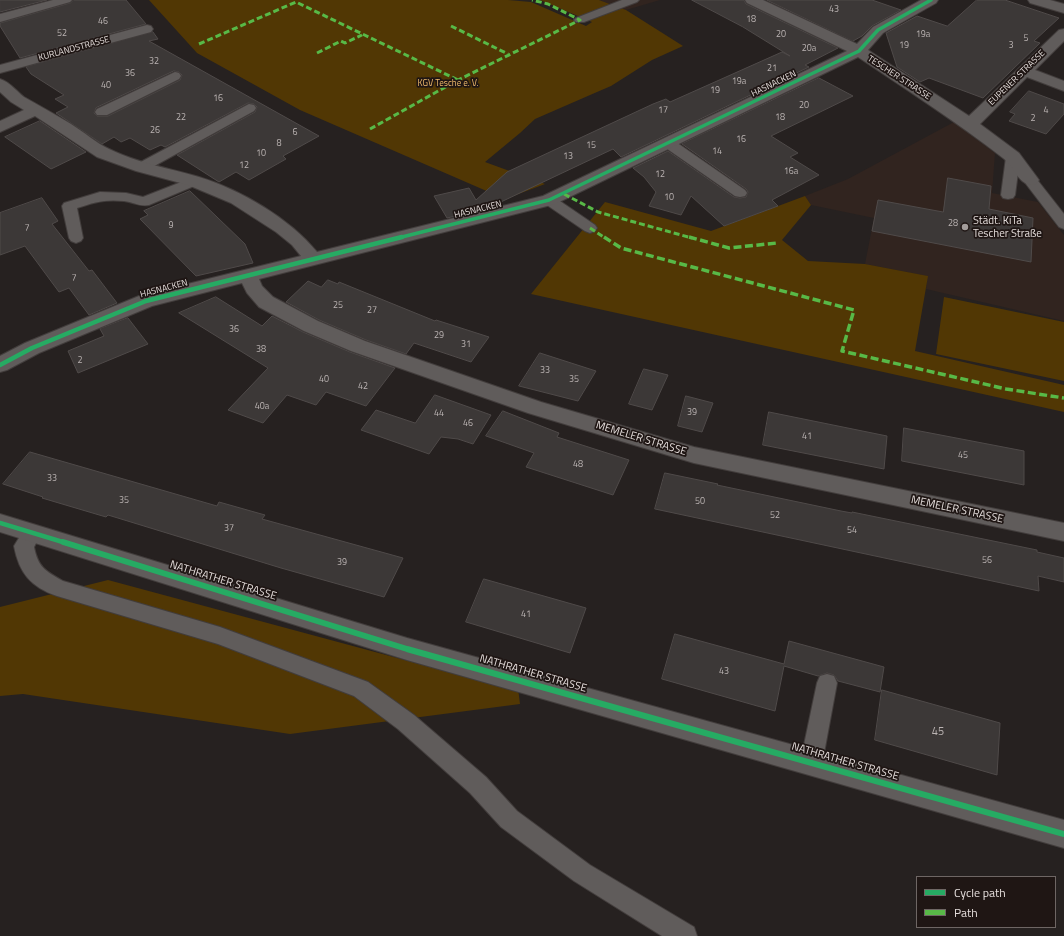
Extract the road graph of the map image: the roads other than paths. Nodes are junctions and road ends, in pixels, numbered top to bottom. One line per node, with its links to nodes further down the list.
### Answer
1 (66, 0): 7 (lane)
2 (633, 0): 8 (lane)
3 (752, 0): 11 (street, TESCHER STRASSE)
4 (931, 0): 11 (street, HASNACKEN)
5 (1035, 0): 6 (street)
6 (1064, 9)
7 (0, 18)
8 (580, 20)
9 (147, 28): 12 (lane, KURLANDSTRASSE)
10 (1064, 33): 13 (street, EUPENER STRASSE)
11 (859, 51): 20 (street, TESCHER STRASSE); 22 (street, HASNACKEN)
12 (0, 69)
13 (1024, 71): 16 (street); 20 (street, EUPENER STRASSE)
14 (175, 76): 19 (lane)
15 (0, 84): 18 (street)
16 (1064, 86)
17 (249, 108): 24 (lane)
18 (34, 111): 21 (street); 24 (street)
19 (102, 112)
20 (970, 124): 23 (street, TESCHER STRASSE)
21 (0, 127)
22 (668, 143): 27 (lane); 29 (street, HASNACKEN)
23 (1013, 157): 25 (street, TESCHER STRASSE); 28 (lane)
24 (142, 167): 26 (street)
25 (1030, 180): 30 (lane)
26 (194, 181): 32 (lane); 33 (street)
27 (740, 193)
28 (1008, 196)
29 (549, 200): 31 (lane); 33 (street, HASNACKEN)
30 (1064, 224)
31 (590, 228)
32 (76, 238)
33 (312, 258): 34 (street, HASNACKEN)
34 (248, 275): 35 (street, HASNACKEN); 37 (street, MEMELER STRASSE)
35 (0, 366)
36 (0, 523): 38 (street, NATHRATHER STRASSE)
37 (1064, 532)
38 (32, 533): 40 (street, NATHRATHER STRASSE); 42 (lane)
39 (827, 683): 40 (lane)
40 (812, 764): 41 (street, NATHRATHER STRASSE)
41 (1064, 834)
42 (685, 936)

